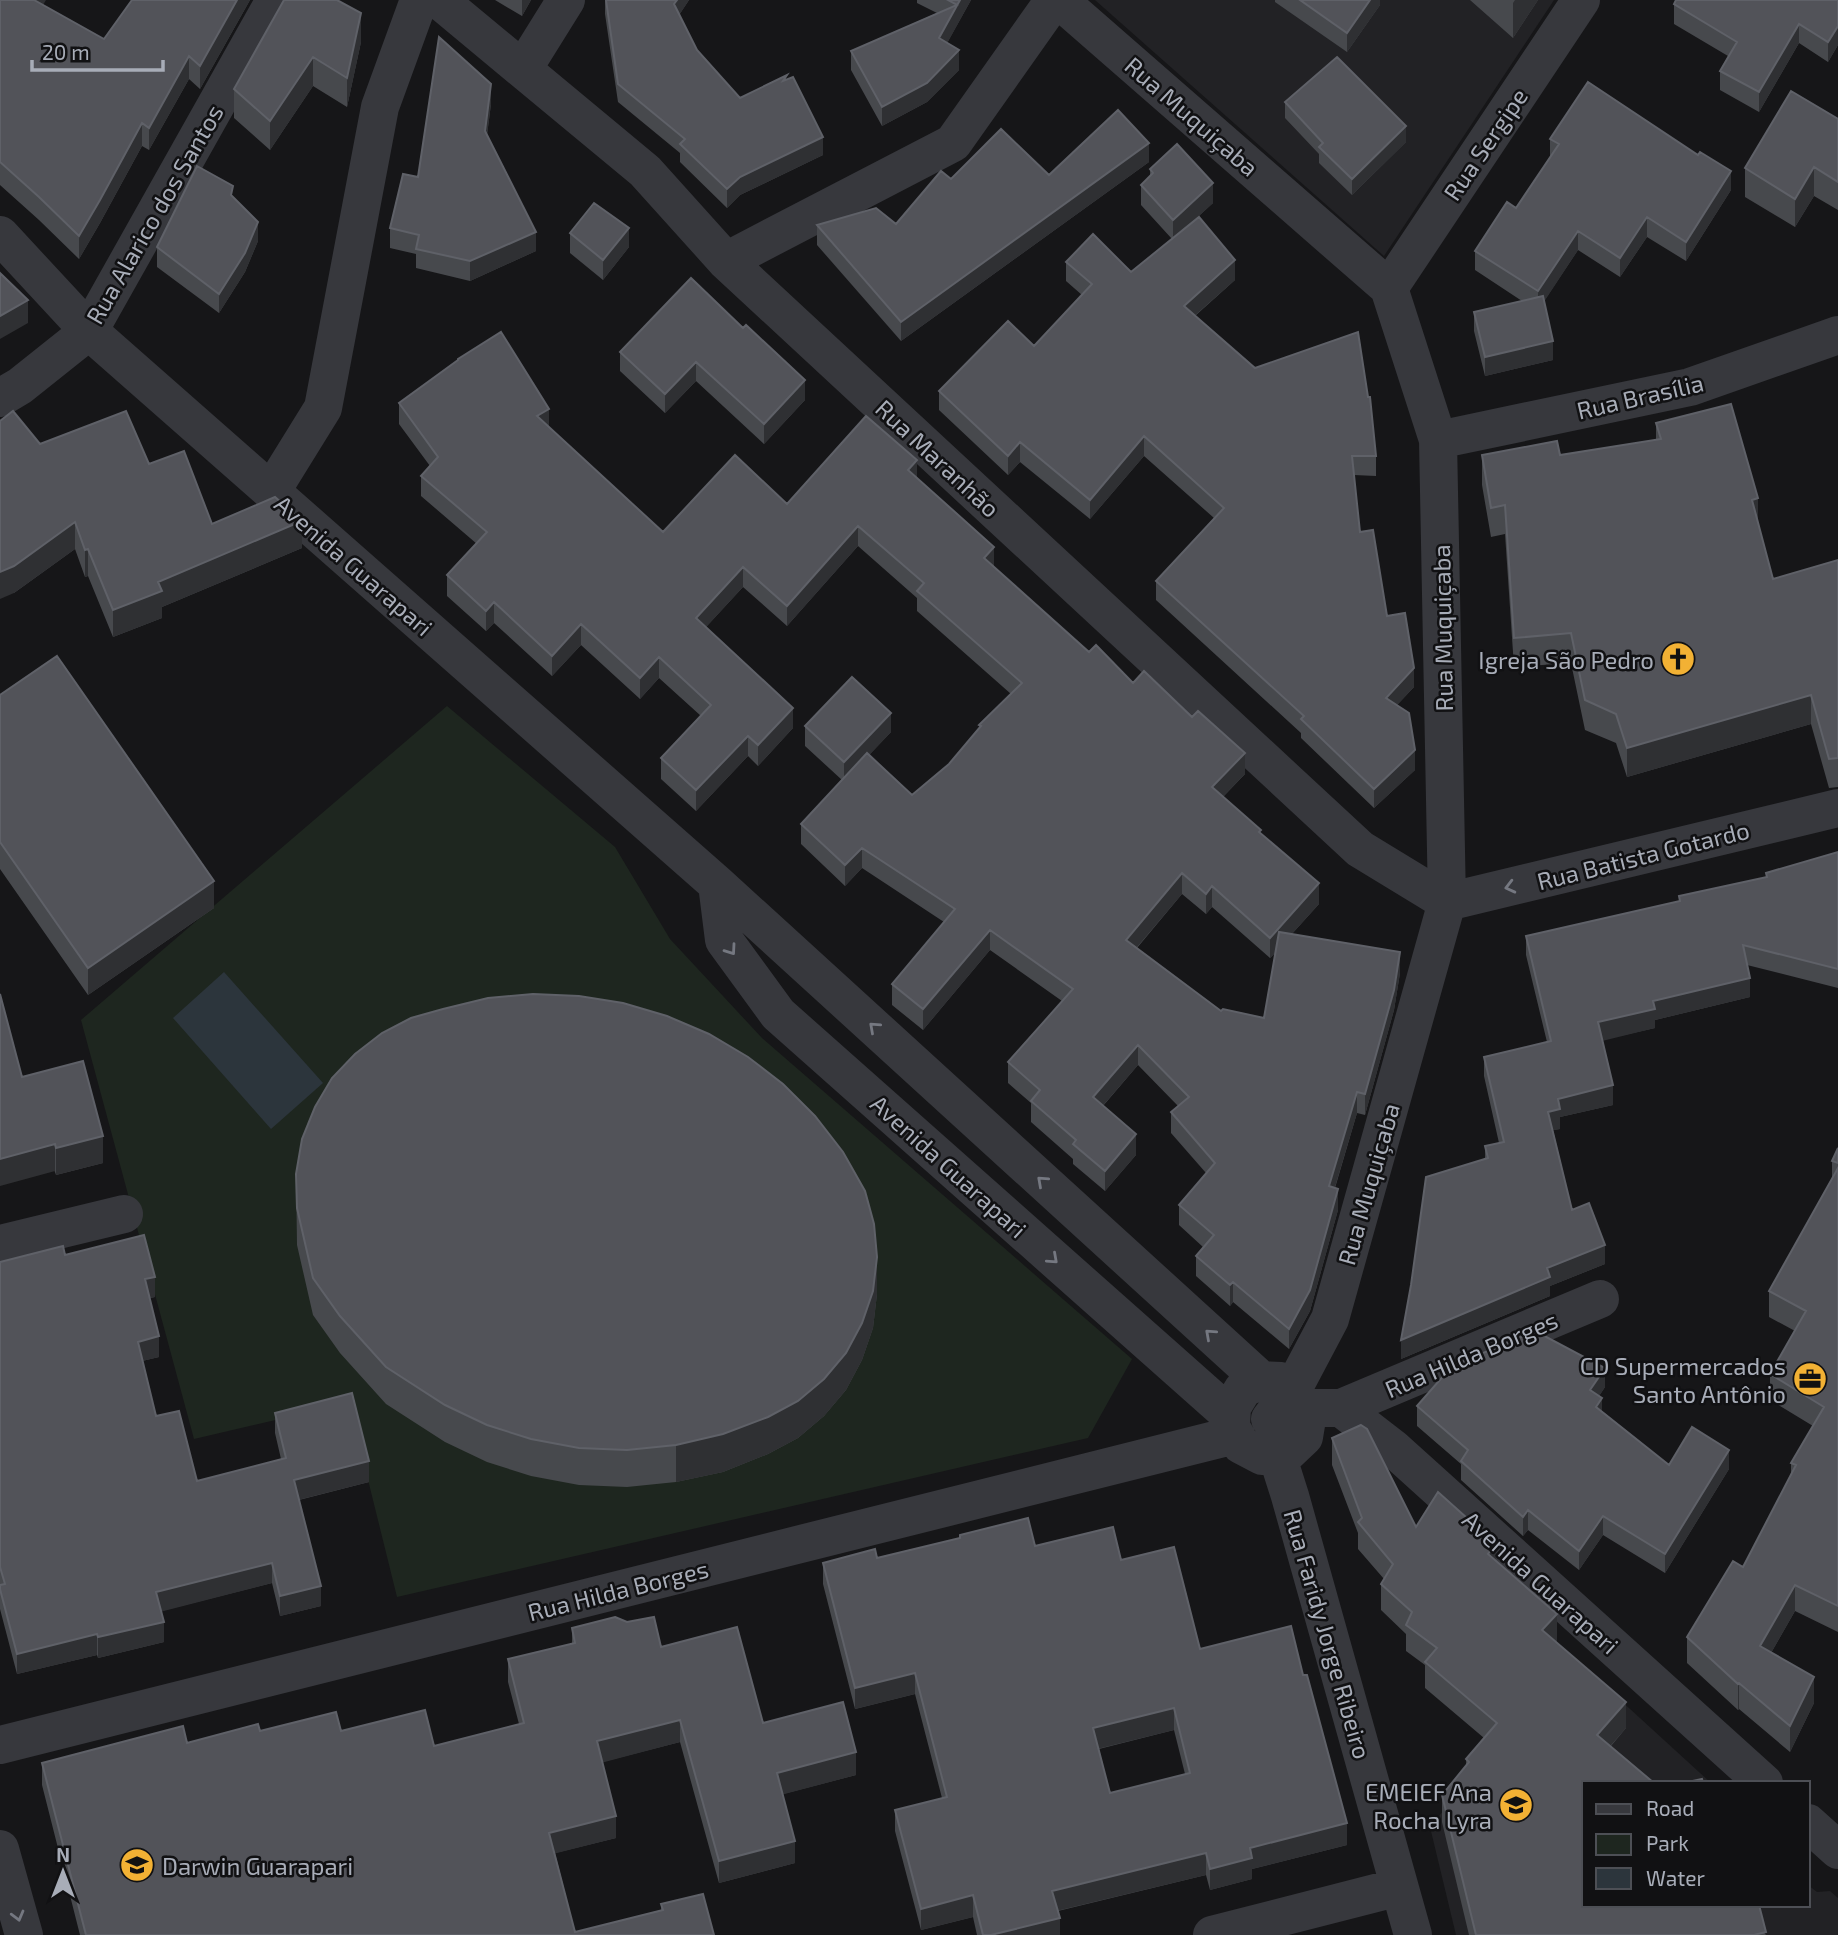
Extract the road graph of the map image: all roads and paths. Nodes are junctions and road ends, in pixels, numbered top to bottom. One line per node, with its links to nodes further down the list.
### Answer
1 (275, 0): 11 (street, Rua Alarico dos Santos)
2 (419, 0): 15 (street)
3 (439, 0): 7 (street, Rua Maranhão)
4 (566, 0): 7 (street)
5 (1057, 0): 9 (street); 10 (street, Rua Muquiçaba)
6 (1581, 0): 10 (street, Rua Sergipe)
7 (523, 69): 9 (street, Rua Maranhão)
8 (0, 235): 11 (street, Avenida Guarapari)
9 (726, 261): 18 (street, Rua Maranhão)
10 (1389, 288): 14 (street, Rua Muquiçaba)
11 (89, 331): 13 (street, Rua Alarico dos Santos); 15 (street, Avenida Guarapari)
12 (1838, 335): 14 (street, Rua Brasília)
13 (0, 398)
14 (1438, 440): 18 (street, Rua Muquiçaba)
15 (271, 492): 17 (street, Avenida Guarapari)
16 (1838, 808): 18 (street, Rua Batista Gotardo, one-way to 18)
17 (718, 884): 22 (street, Avenida Guarapari, one-way to 17); 23 (street, Avenida Guarapari, one-way to 23)
18 (1447, 902): 22 (street, Rua Muquiçaba)
19 (124, 1214): 20 (street)
20 (0, 1244)
21 (1600, 1299): 22 (street, Rua Hilda Borges)
22 (1300, 1396): 23 (street); 24 (street); 26 (street, Avenida Guarapari)
23 (1233, 1426): 24 (street); 25 (street, Rua Hilda Borges)
24 (1277, 1455): 30 (street, Rua Faridy Jorge Ribeiro)
25 (0, 1745)
26 (1762, 1781)
27 (1810, 1825): 29 (street)
28 (0, 1849): 31 (street, one-way to 31)
29 (1838, 1850)
30 (1399, 1887): 32 (street); 33 (street, Rua Faridy Jorge Ribeiro)
31 (24, 1935)
32 (1212, 1935)
33 (1413, 1935)

